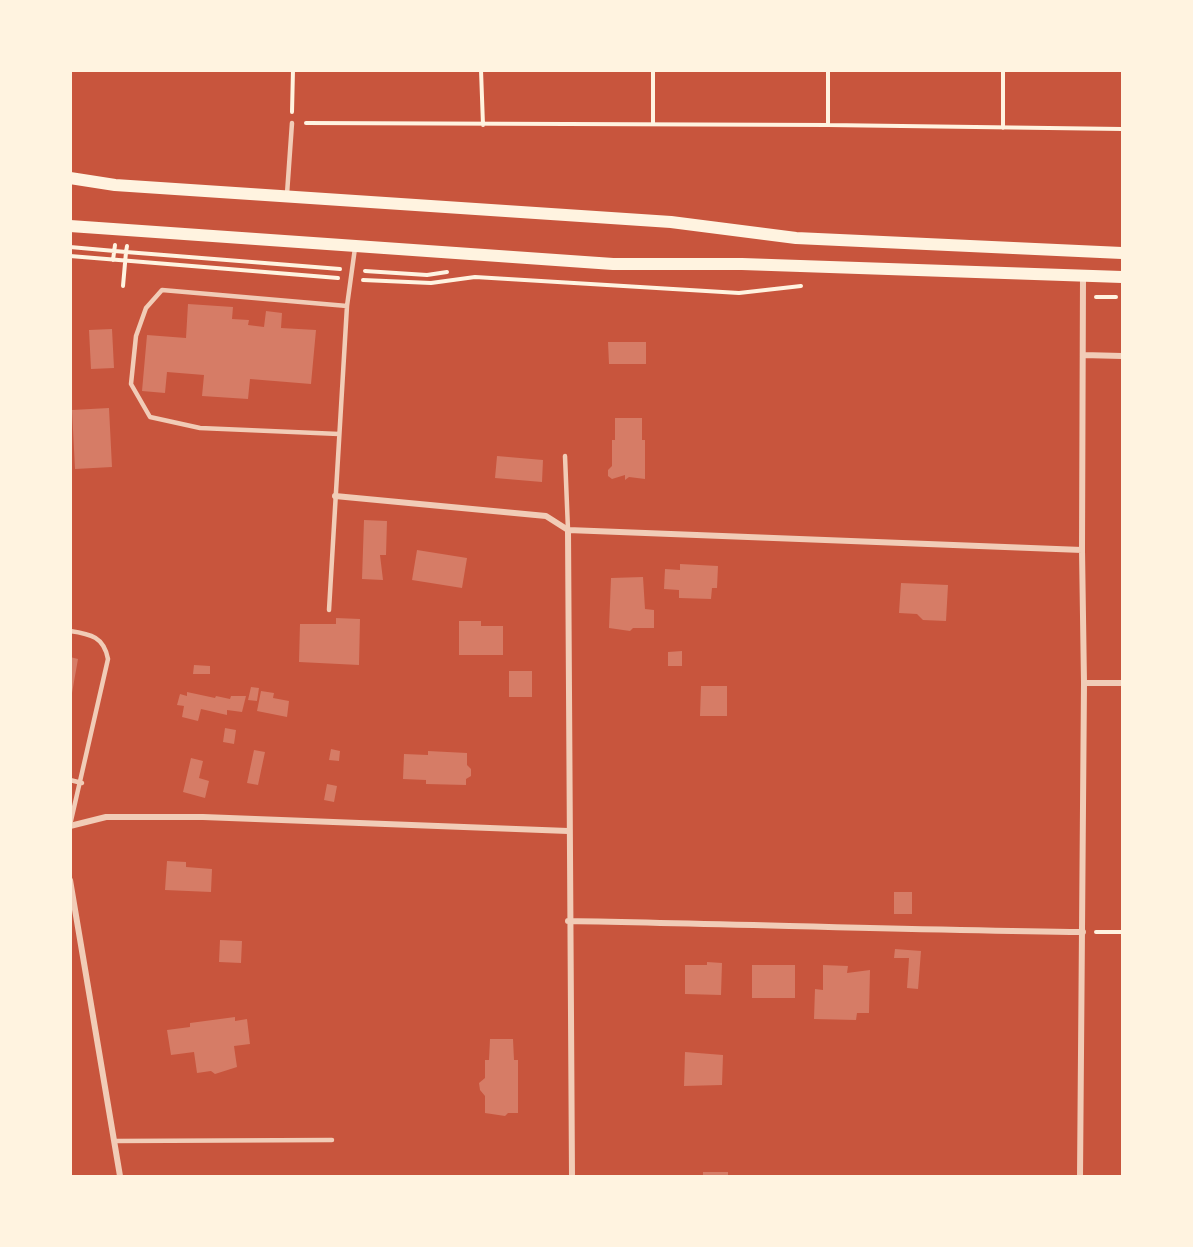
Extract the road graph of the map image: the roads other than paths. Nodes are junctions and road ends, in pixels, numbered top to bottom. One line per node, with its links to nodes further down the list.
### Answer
1 (291, 123): 3 (lane)
2 (70, 178): 3 (main road)
3 (287, 197): 6 (main road)
4 (70, 226): 5 (main road)
5 (355, 246): 7 (main road); 9 (lane)
6 (1122, 253)
7 (1083, 276): 8 (main road); 10 (street)
8 (1122, 277)
9 (347, 306): 12 (lane); 12 (lane)
10 (1083, 355): 11 (street); 16 (street)
11 (1122, 356)
12 (339, 434): 14 (lane)
13 (565, 456): 15 (lane)
14 (335, 496): 15 (street); 17 (lane)
15 (568, 530): 16 (street); 24 (street)
16 (1082, 550): 19 (street)
17 (329, 610)
18 (70, 631): 22 (lane)
19 (1084, 682): 20 (street); 27 (street)
20 (1122, 683)
21 (70, 780): 22 (lane)
22 (82, 783): 23 (lane)
23 (70, 825): 24 (street)
24 (568, 831): 26 (street)
25 (70, 880): 29 (street)
26 (568, 921): 27 (street); 31 (street)
27 (1083, 932): 32 (street)
28 (332, 1140): 29 (lane)
29 (115, 1141): 30 (street)
30 (120, 1176)
31 (572, 1176)
32 (1080, 1176)

